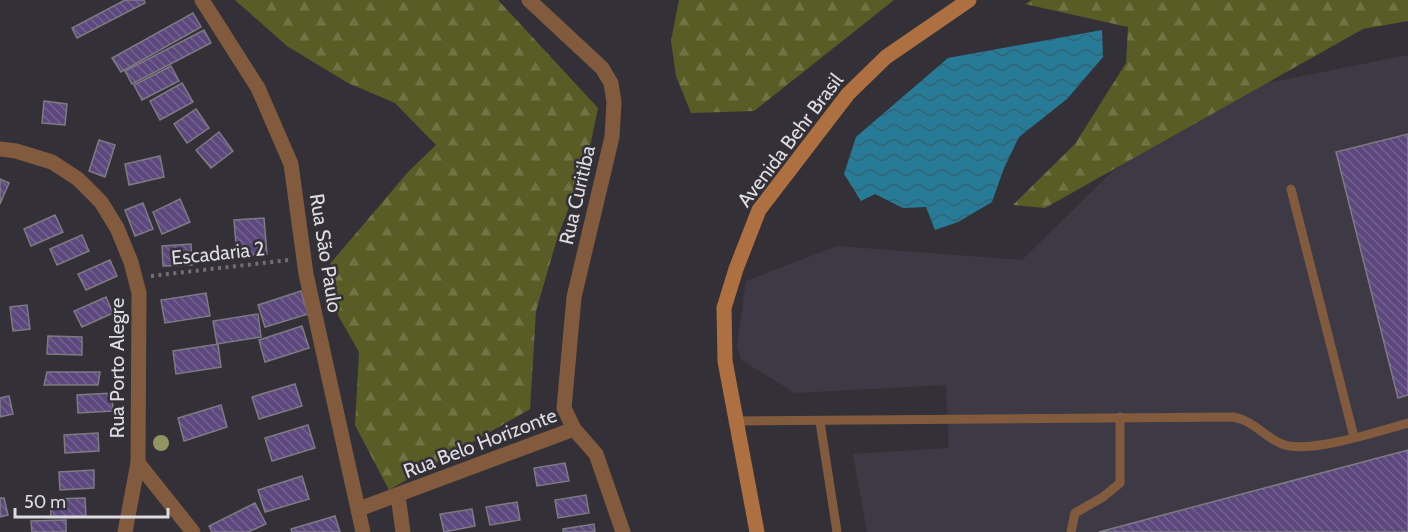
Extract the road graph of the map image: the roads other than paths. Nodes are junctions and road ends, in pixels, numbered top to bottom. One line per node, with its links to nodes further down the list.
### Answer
1 (202, 0): 14 (street, Rua São Paulo)
2 (529, 0): 10 (street, Rua Curitiba)
3 (969, 0): 7 (street, Avenida Behr Brasil)
4 (0, 149): 12 (street, Rua Porto Alegre)
5 (1291, 189): 11 (lane)
6 (1120, 417): 8 (lane); 11 (lane); 22 (lane)
7 (737, 421): 8 (lane); 20 (street, Avenida Behr Brasil)
8 (820, 422): 21 (lane)
9 (1408, 423): 11 (lane)
10 (574, 429): 13 (street, Rua Belo Horizonte); 19 (street, Rua Belo Horizonte)
11 (1354, 436)
12 (138, 463): 15 (street); 16 (street, Rua Porto Alegre)
13 (398, 496): 14 (street, Rua Belo Horizonte); 18 (street)
14 (359, 509): 17 (street, Rua São Paulo)
15 (125, 532)
16 (193, 532)
17 (363, 532)
18 (403, 532)
19 (623, 532)
20 (757, 532)
21 (837, 532)
22 (1071, 532)

